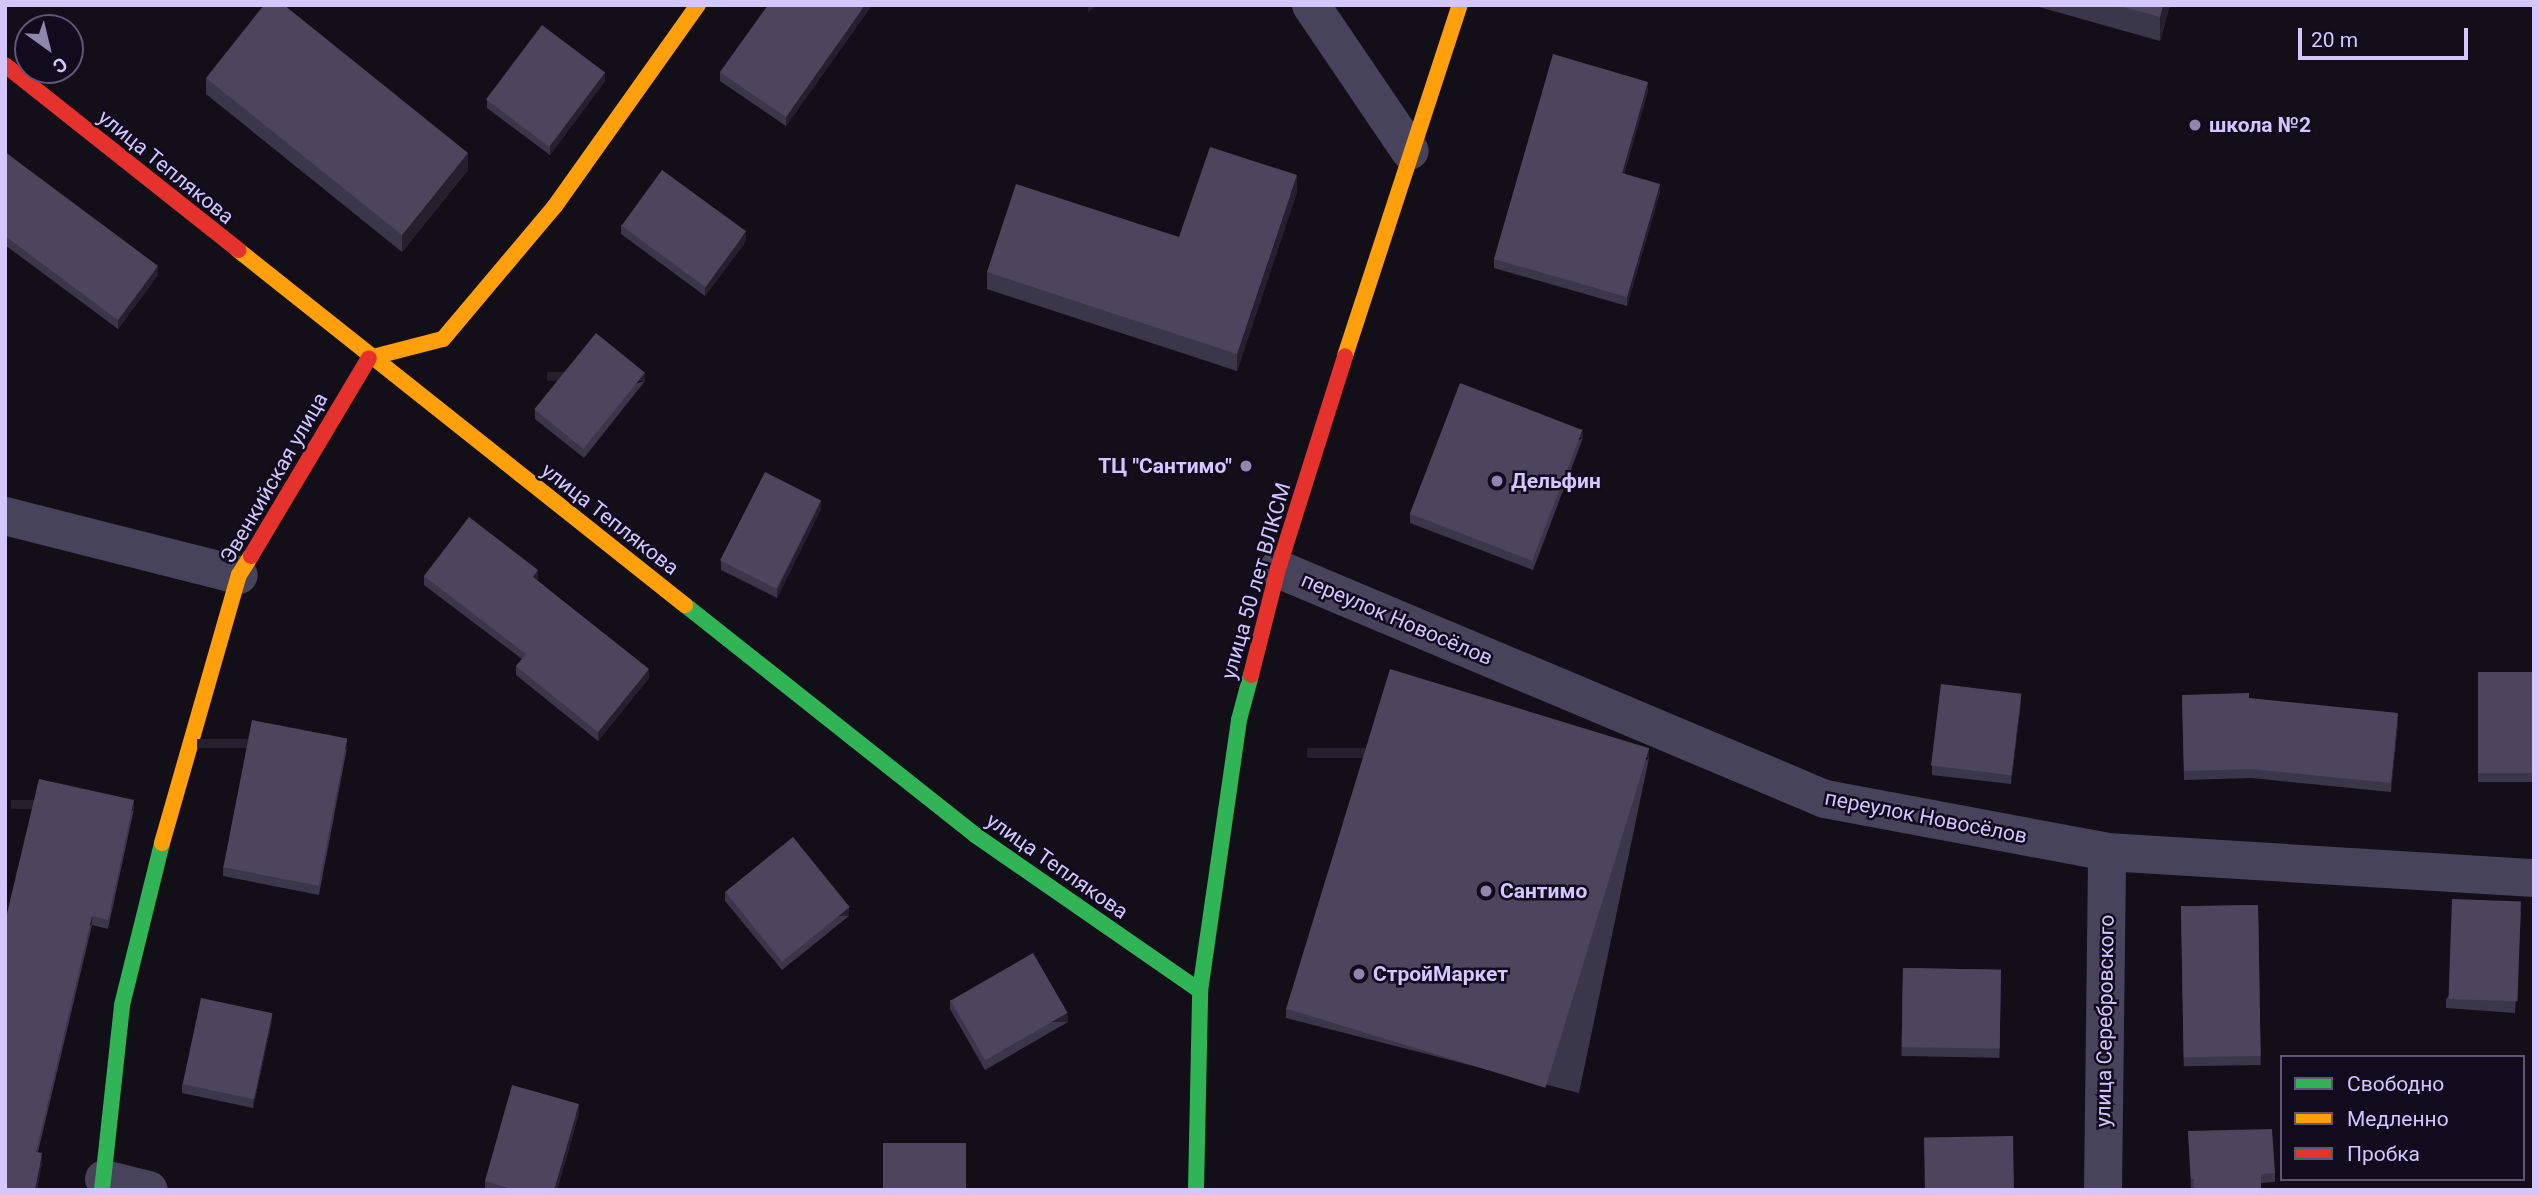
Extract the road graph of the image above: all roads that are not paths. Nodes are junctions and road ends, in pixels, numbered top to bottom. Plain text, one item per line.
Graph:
1 (698, 5) edge
2 (1311, 5) edge
3 (1460, 5) edge
4 (5, 65) edge
5 (1410, 151) junction
6 (370, 356) junction
7 (5, 516) edge
8 (1278, 569) junction
9 (239, 575) junction
10 (2106, 852) junction
11 (2534, 878) edge
12 (1200, 991) junction
13 (103, 1185) edge
14 (149, 1190) edge
15 (1196, 1190) edge
16 (2103, 1190) edge

1 - 6 main road
2 - 5 street
3 - 5 main road, улица 50 лет ВЛКСМ
4 - 6 main road, улица Теплякова
5 - 8 main road, улица 50 лет ВЛКСМ
6 - 9 main road, Эвенкийская улица
6 - 12 main road, улица Теплякова
7 - 9 street
8 - 10 street, переулок Новосёлов
8 - 12 main road, улица 50 лет ВЛКСМ
9 - 13 main road, Эвенкийская улица
10 - 11 street, переулок Новосёлов
10 - 16 street, улица Серебровского
12 - 15 main road, улица 50 лет ВЛКСМ
13 - 14 street

